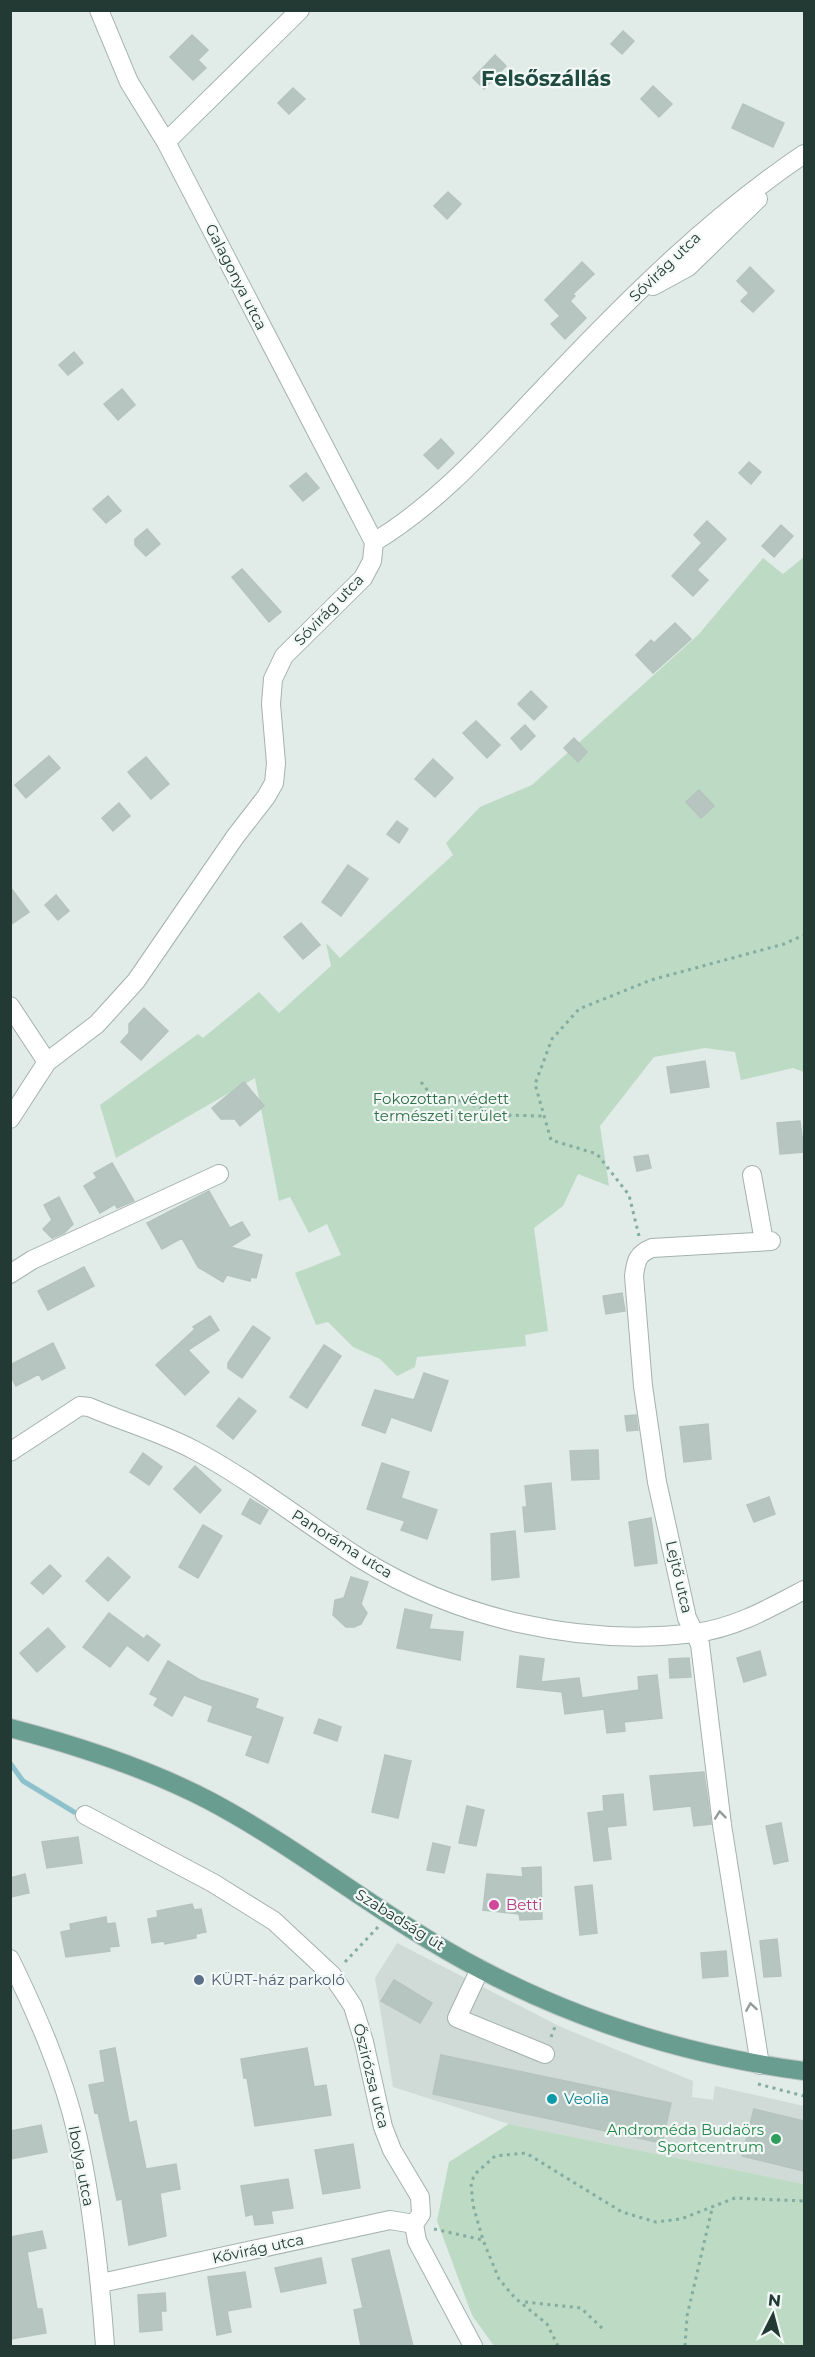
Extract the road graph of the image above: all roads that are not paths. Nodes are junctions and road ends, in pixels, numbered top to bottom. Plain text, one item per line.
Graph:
1 (99, 10) edge
2 (300, 10) edge
3 (166, 142) junction
4 (802, 156) edge
5 (374, 542) junction
6 (10, 1006) edge
7 (47, 1062) junction
8 (10, 1119) edge
9 (219, 1174) dead end
10 (752, 1175) dead end
11 (10, 1274) edge
12 (10, 1452) edge
13 (804, 1590) edge
14 (696, 1633) junction
15 (10, 1728) edge
16 (85, 1815) dead end
17 (10, 1959) edge
18 (480, 1969) junction
19 (544, 2054) road end
20 (760, 2065) junction
21 (804, 2071) edge
22 (414, 2224) junction
23 (101, 2283) junction
24 (105, 2346) edge
25 (473, 2346) edge

1 - 3 street, Galagonya utca
2 - 3 street
3 - 5 street, Galagonya utca
4 - 5 street, Sóvirág utca
5 - 7 street, Sóvirág utca
6 - 7 street
7 - 8 street, Sóvirág utca
9 - 11 street
10 - 14 street, Lejtő utca
12 - 14 street, Panoráma utca
13 - 14 street, Panoráma utca
20 -> 14 street, Lejtő utca
15 - 18 main road, Szabadság út
16 - 22 street, Őszirózsa utca
17 - 23 street, Ibolya utca
18 - 19 street
18 - 20 main road, Szabadság út
20 - 21 main road, Szabadság út
22 - 23 street, Kővirág utca
22 - 25 street, Őszirózsa utca
23 - 24 street, Ibolya utca

